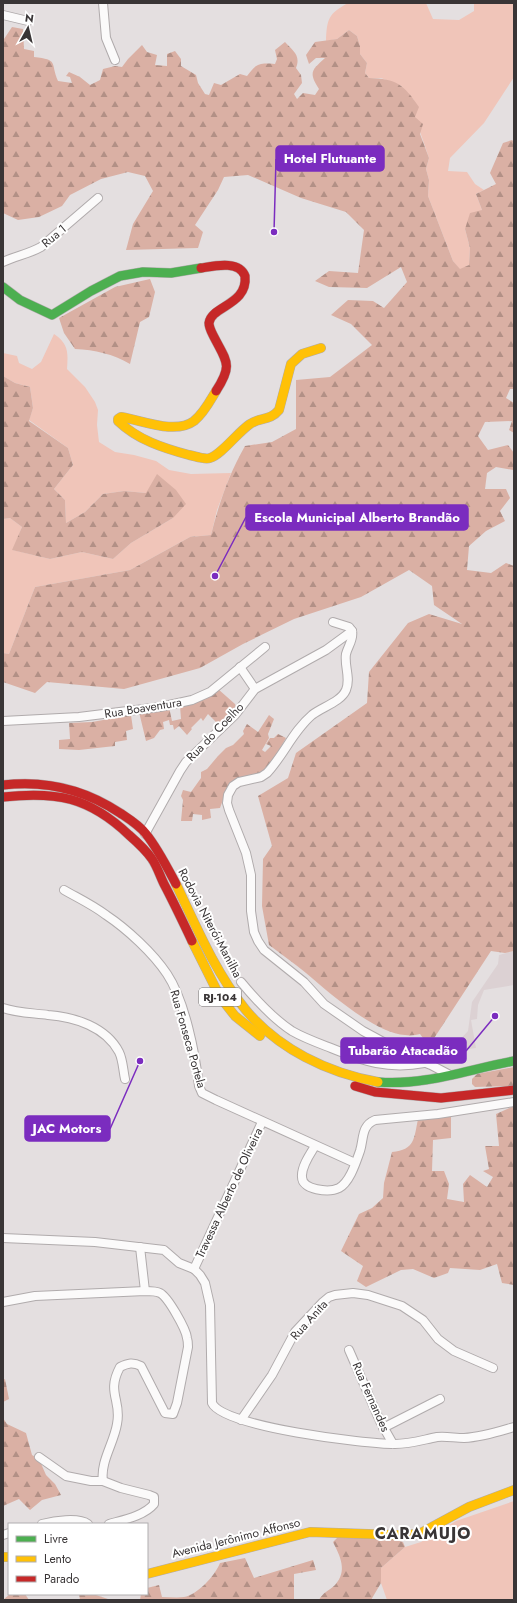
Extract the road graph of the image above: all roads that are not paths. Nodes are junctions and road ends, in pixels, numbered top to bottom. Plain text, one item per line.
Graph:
1 (103, 3) edge
2 (3, 15) edge
3 (28, 21) dead end
4 (115, 60) dead end
5 (98, 198) dead end
6 (3, 262) edge
7 (3, 287) edge
8 (321, 348) dead end
9 (333, 622) dead end
10 (352, 630) junction
11 (265, 647) dead end
12 (240, 667) junction
13 (255, 689) junction
14 (3, 721) edge
15 (3, 785) edge
16 (3, 796) edge
17 (146, 834) junction
18 (64, 890) dead end
19 (241, 982) dead end
20 (3, 1008) edge
21 (514, 1061) edge
22 (424, 1062) junction
23 (472, 1070) junction
24 (450, 1075) junction
25 (125, 1079) dead end
26 (514, 1090) edge
27 (480, 1094) junction
28 (514, 1102) edge
29 (262, 1122) junction
30 (315, 1146) junction
31 (355, 1163) junction
32 (3, 1238) edge
33 (140, 1248) junction
34 (194, 1269) junction
35 (145, 1291) junction
36 (3, 1302) edge
37 (349, 1350) dead end
38 (493, 1368) dead end
39 (440, 1399) dead end
40 (241, 1420) junction
41 (514, 1427) edge
42 (383, 1428) junction
43 (393, 1444) junction
44 (39, 1457) dead end
45 (103, 1481) junction
46 (514, 1490) edge
47 (50, 1523) edge
48 (85, 1523) edge
49 (112, 1523) edge
50 (148, 1574) edge

1 - 4 street
2 - 3 street
5 - 6 street, Rua 1
7 - 8 main road
9 - 10 street
10 - 13 street, Rua do Coelho
10 - 22 street
11 - 12 street, Rua Boaventura
12 - 13 street
12 - 14 street, Rua Boaventura
13 - 17 street, Rua do Coelho
15 - 17 main road, Rodovia Niterói-Manilha / RJ-104
16 - 27 main road, Rodovia Niterói-Manilha / RJ-104
17 - 24 main road, Rodovia Niterói-Manilha / RJ-104
18 - 29 street, Rua Fonseca Portela
19 - 22 street
20 - 25 street
21 - 23 main road, Rodovia Niterói-Manilha / RJ-104
22 - 24 street
23 - 24 main road, Rodovia Niterói-Manilha / RJ-104
23 - 27 main road
26 - 27 main road, Rodovia Niterói-Manilha / RJ-104
28 - 31 street
29 - 30 street, Rua Fonseca Portela
29 - 34 street, Travessa Alberto de Oliveira
30 - 31 street, Rua Fonseca Portela
30 - 31 street
32 - 33 street
33 - 34 street
33 - 35 street
34 - 40 street, Travessa Alberto de Oliveira
35 - 36 street
35 - 45 street
37 - 42 street, Rua Fernandes
38 - 40 street, Rua Anita
39 - 42 street
40 - 43 street
41 - 43 street
42 - 43 street, Rua Fernandes
44 - 45 street
45 - 49 street
46 - 50 main road, Avenida Jerônimo Affonso
47 - 48 street

